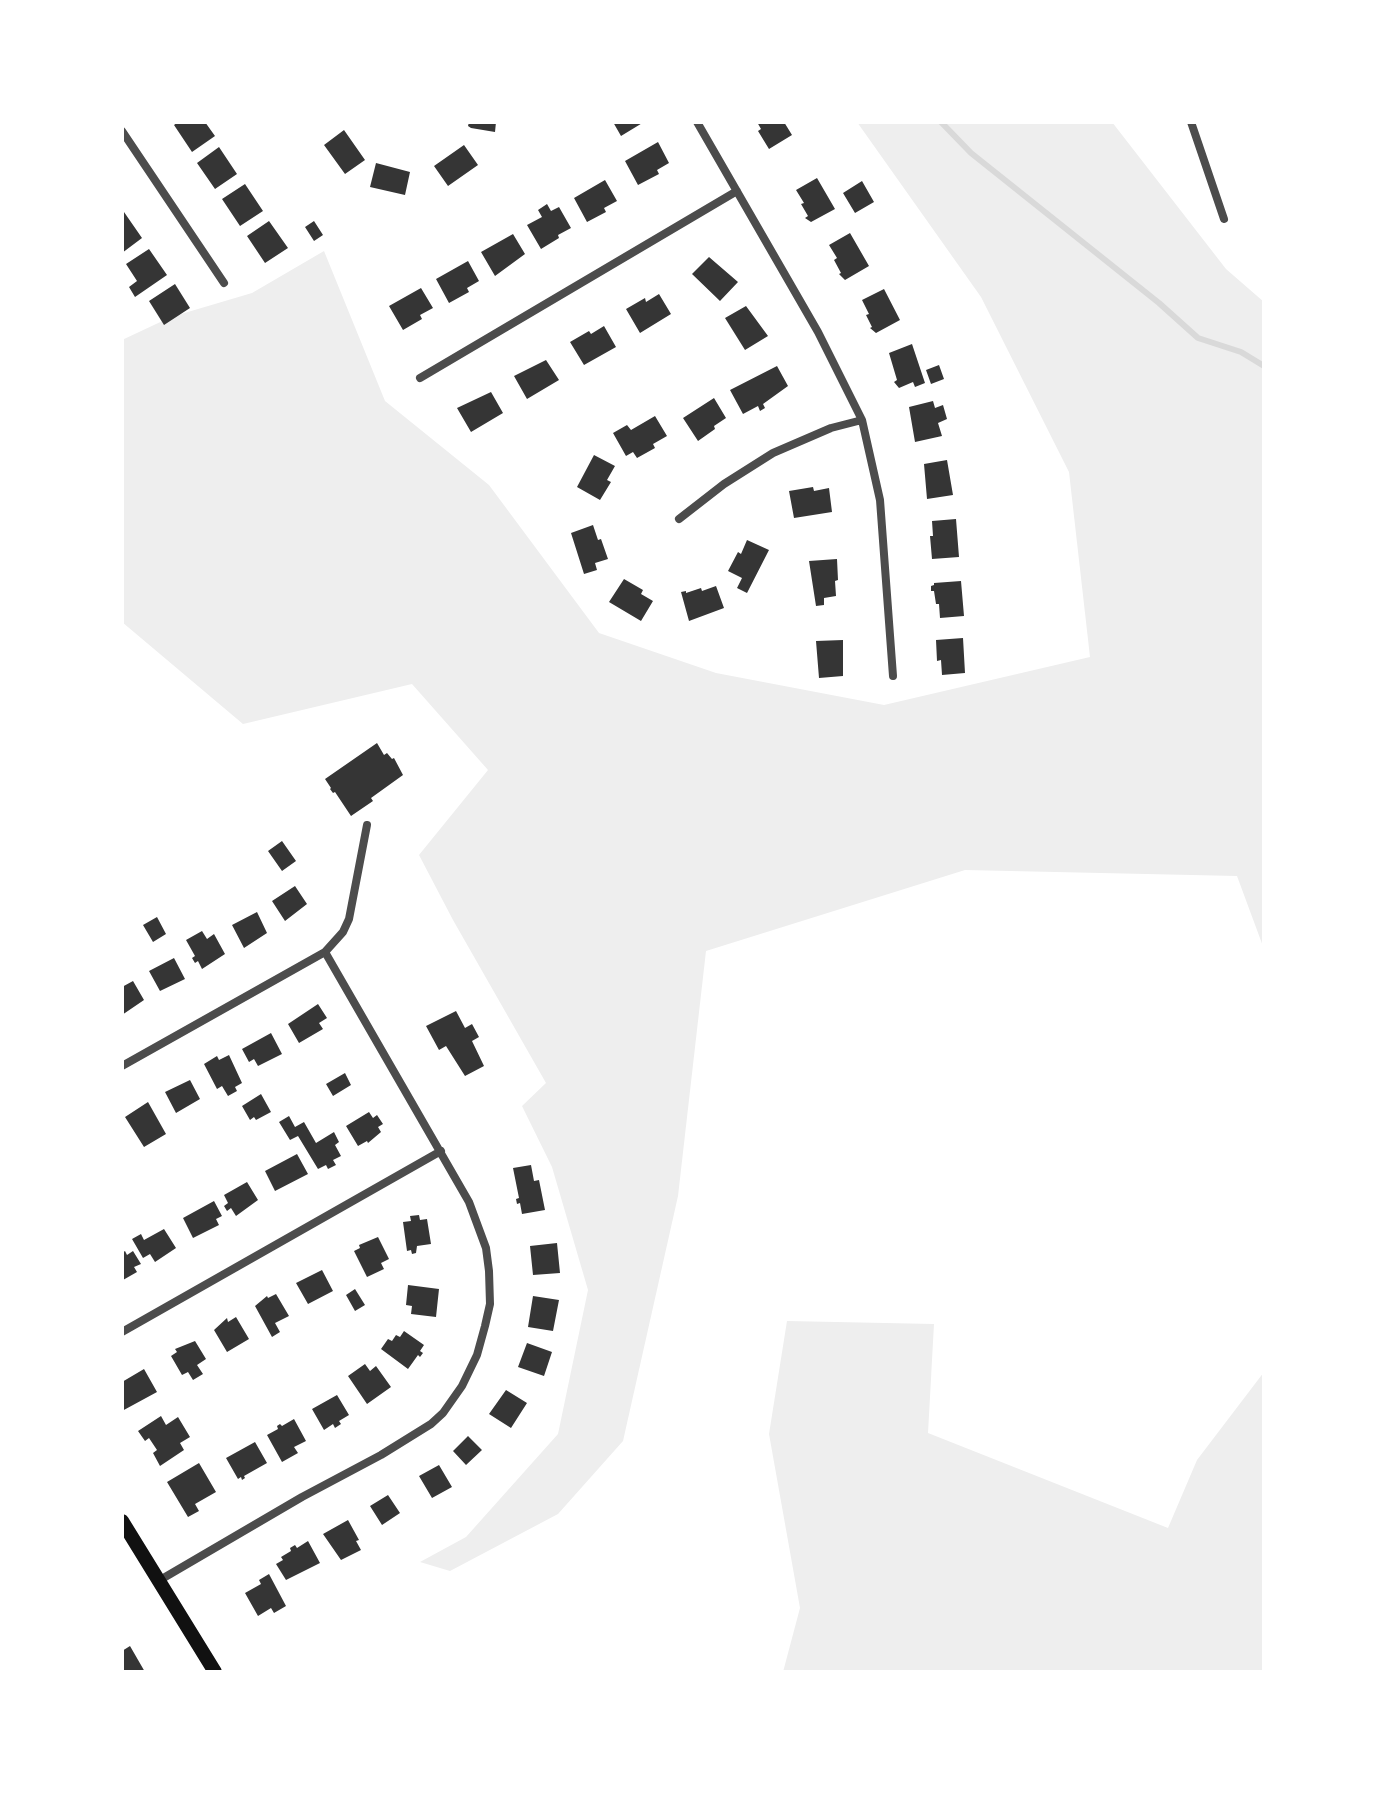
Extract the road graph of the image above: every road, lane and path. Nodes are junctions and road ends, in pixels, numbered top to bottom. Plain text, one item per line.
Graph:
1 (697, 122) edge
2 (1191, 122) edge
3 (122, 131) edge
4 (737, 191) junction
5 (1224, 219) dead end
6 (224, 283) dead end
7 (420, 378) dead end
8 (862, 420) junction
9 (679, 519) dead end
10 (893, 676) dead end
11 (367, 825) dead end
12 (325, 952) junction
13 (122, 1066) edge
14 (441, 1151) junction
15 (122, 1332) edge
16 (122, 1521) edge
17 (160, 1580) junction
18 (215, 1672) edge

1 - 4 street
2 - 5 street
3 - 6 street
4 - 7 street
4 - 8 street
8 - 9 street
8 - 10 street
11 - 12 street
12 - 13 street
12 - 14 street
14 - 15 street
14 - 17 street
16 - 17 main road
17 - 18 main road

